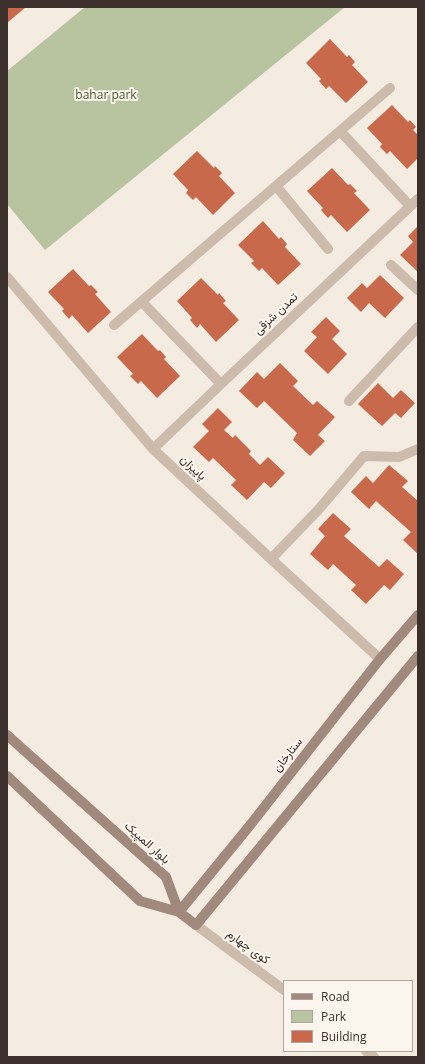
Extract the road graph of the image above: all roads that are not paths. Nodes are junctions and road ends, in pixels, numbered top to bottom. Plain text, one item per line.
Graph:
1 (390, 88) dead end
2 (340, 131) junction
3 (276, 186) junction
4 (418, 199) edge
5 (410, 206) junction
6 (328, 249) dead end
7 (391, 265) dead end
8 (7, 277) edge
9 (418, 290) edge
10 (142, 302) junction
11 (114, 325) dead end
12 (418, 327) edge
13 (220, 384) junction
14 (349, 401) dead end
15 (153, 448) junction
16 (418, 449) edge
17 (271, 559) junction
18 (418, 615) edge
19 (418, 656) edge
20 (380, 659) junction
21 (7, 735) edge
22 (7, 776) edge
23 (179, 912) junction
24 (196, 925) junction
25 (283, 989) edge

1 - 2 street
2 - 3 street
2 - 5 street
3 - 6 street
3 - 10 street
4 - 5 street, تمدن شزقی
5 - 13 street, تمدن شزقی
7 - 9 street
8 - 15 street, پاییزان
10 - 11 street
10 - 13 street
12 - 14 street
13 - 15 street, تمدن شزقی
15 - 17 street, پاییزان
16 - 17 street
17 - 20 street, پاییزان
18 - 20 main road, ستارخان
19 - 24 main road
20 - 23 main road, ستارخان
21 - 23 main road, بلوار المپیک
22 - 23 main road
23 - 24 main road
24 - 25 street, کوی چهارم

